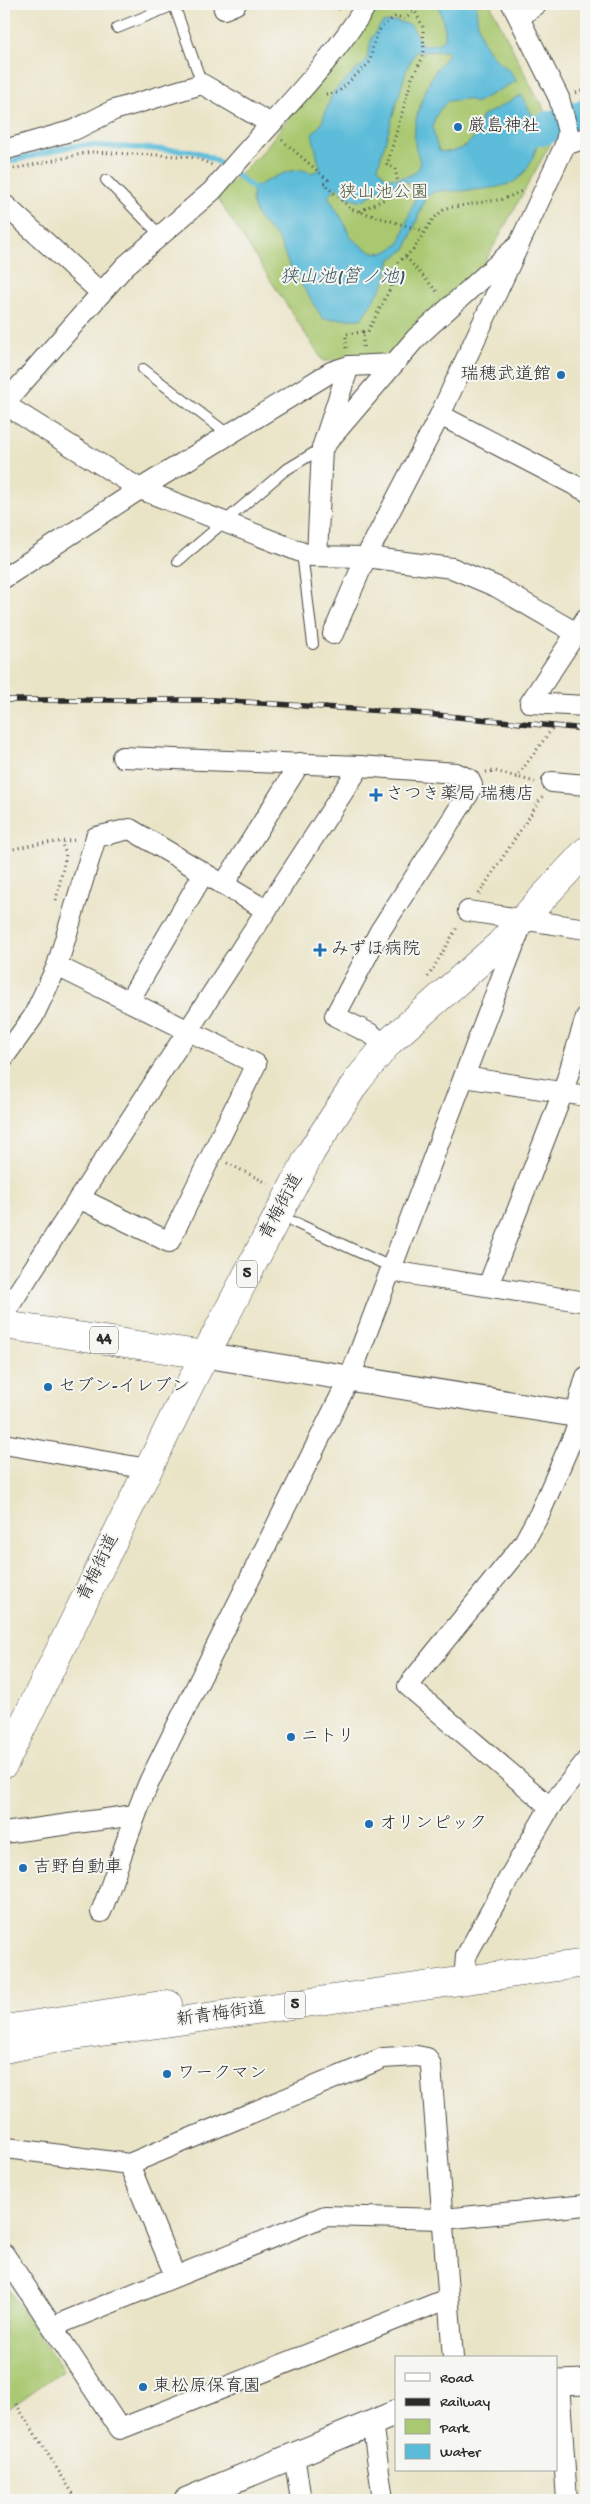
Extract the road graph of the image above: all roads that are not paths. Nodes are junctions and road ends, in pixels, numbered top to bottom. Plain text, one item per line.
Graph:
1 (222, 4) edge
2 (236, 4) edge
3 (367, 4) edge
4 (537, 4) edge
5 (516, 10) edge
6 (117, 28) dead end
7 (202, 84) junction
8 (274, 131) junction
9 (573, 138) edge
10 (4, 150) edge
11 (106, 180) dead end
12 (5, 205) edge
13 (160, 235) junction
14 (522, 241) junction
15 (101, 293) junction
16 (348, 359) junction
17 (394, 364) junction
18 (143, 369) dead end
19 (440, 414) junction
20 (229, 435) junction
21 (322, 448) junction
22 (140, 489) junction
23 (586, 491) edge
24 (225, 521) junction
25 (310, 555) junction
26 (366, 557) junction
27 (178, 561) dead end
28 (4, 578) edge
29 (581, 626) edge
30 (333, 634) dead end
31 (313, 644) dead end
32 (579, 706) edge
33 (122, 757) dead end
34 (300, 763) junction
35 (360, 766) junction
36 (552, 782) road end
37 (586, 785) edge
38 (586, 851) edge
39 (204, 873) junction
40 (224, 884) junction
41 (266, 910) junction
42 (468, 911) road end
43 (523, 920) junction
44 (586, 929) edge
45 (57, 966) junction
46 (129, 1001) junction
47 (586, 1017) edge
48 (188, 1029) junction
49 (386, 1046) junction
50 (4, 1056) edge
51 (464, 1076) junction
52 (563, 1092) junction
53 (586, 1096) edge
54 (79, 1198) junction
55 (294, 1222) dead end
56 (392, 1269) junction
57 (488, 1286) junction
58 (586, 1302) edge
59 (4, 1314) edge
60 (4, 1325) edge
61 (205, 1355) junction
62 (350, 1377) junction
63 (586, 1377) edge
64 (582, 1415) edge
65 (5, 1447) edge
66 (148, 1469) junction
67 (586, 1761) edge
68 (4, 1764) edge
69 (550, 1807) junction
70 (135, 1815) junction
71 (4, 1833) edge
72 (101, 1912) dead end
73 (586, 1946) edge
74 (586, 1963) edge
75 (465, 1971) junction
76 (4, 2029) edge
77 (4, 2049) edge
78 (4, 2151) edge
79 (129, 2164) junction
80 (586, 2205) edge
81 (442, 2219) junction
82 (4, 2254) edge
83 (175, 2276) junction
84 (447, 2298) junction
85 (54, 2326) junction
86 (453, 2356) edge
87 (586, 2382) edge
88 (558, 2383) edge
89 (395, 2414) edge
90 (372, 2422) junction
91 (294, 2455) junction
92 (187, 2500) edge
93 (301, 2500) edge
94 (384, 2500) edge
95 (567, 2500) edge

1 - 2 street
3 - 8 street
4 - 5 street
5 - 9 street
6 - 7 lane
7 - 8 street
7 - 10 street
8 - 13 street
9 - 14 street
11 - 13 lane
12 - 15 street
13 - 15 street
14 - 17 street
14 - 19 street
15 - 22 street
16 - 17 street
16 - 20 street
16 - 21 street
17 - 21 street
18 - 20 lane
19 - 23 street
19 - 26 street
20 - 22 street
21 - 24 lane
21 - 25 street
22 - 24 street
22 - 28 street
24 - 25 street
24 - 27 lane
25 - 26 street
25 - 31 lane
26 - 29 street
26 - 30 street
29 - 32 street
33 - 34 street
34 - 35 street
34 - 40 street
35 - 41 street
35 - 49 street
36 - 37 street
38 - 43 main road, 青梅街道 / 5
39 - 40 street
39 - 45 street
39 - 46 street
40 - 41 street
41 - 48 street
42 - 43 street
43 - 44 street
43 - 49 main road, 青梅街道 / 5
43 - 51 street
45 - 46 street
45 - 50 street
46 - 48 street
47 - 52 street
48 - 54 street
48 - 54 street
49 - 61 main road, 青梅街道 / 5
51 - 52 street
51 - 56 street
52 - 53 street
52 - 57 street
54 - 59 street
55 - 56 lane
56 - 57 street
56 - 62 street
57 - 58 street
60 - 61 main road, 44
61 - 62 street
61 - 66 main road, 青梅街道 / 5
62 - 64 street
62 - 70 street
63 - 64 street
64 - 69 street
65 - 66 street
66 - 68 main road, 青梅街道 / 5
67 - 69 street
69 - 75 street
70 - 71 street
70 - 72 street
73 - 75 main road, 新青梅街道 / 5
74 - 75 main road, 新青梅街道 / 5
75 - 76 main road, 新青梅街道 / 5
75 - 77 main road, 新青梅街道 / 5
78 - 79 street
79 - 81 street
79 - 83 street
80 - 81 street
81 - 83 street
81 - 84 street
82 - 85 street
83 - 85 street
84 - 85 street
84 - 86 street
87 - 88 street
88 - 95 street
89 - 90 street
90 - 91 street
90 - 94 street
91 - 92 street
91 - 93 street

